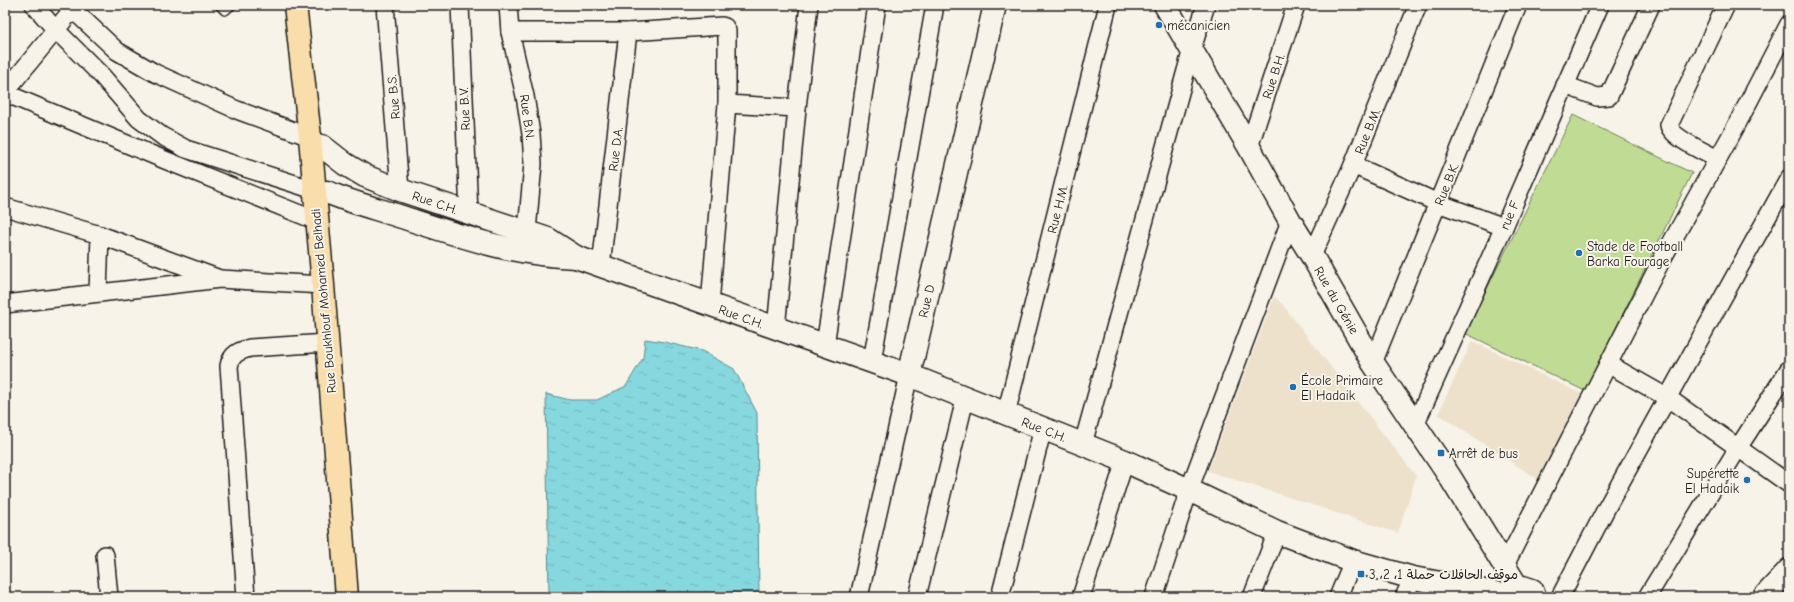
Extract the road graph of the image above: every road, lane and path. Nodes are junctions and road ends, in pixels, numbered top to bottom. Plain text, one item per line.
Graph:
1 (34, 5) edge
2 (220, 5) edge
3 (231, 5) edge
4 (295, 5) edge
5 (309, 5) edge
6 (385, 5) edge
7 (460, 5) edge
8 (508, 5) edge
9 (809, 5) edge
10 (877, 5) edge
11 (935, 5) edge
12 (995, 5) edge
13 (1108, 5) edge
14 (1164, 5) edge
15 (1206, 5) edge
16 (1296, 5) edge
17 (1418, 5) edge
18 (1518, 5) edge
19 (1600, 5) edge
20 (1651, 5) edge
21 (1726, 5) edge
22 (70, 8) edge
23 (1789, 24) edge
24 (55, 29) junction
25 (510, 32) junction
26 (628, 32) junction
27 (1192, 49) junction
28 (1565, 85) junction
29 (5, 93) edge
30 (727, 104) junction
31 (797, 108) junction
32 (316, 141) junction
33 (173, 142) junction
34 (1249, 147) junction
35 (1718, 159) junction
36 (166, 160) junction
37 (1353, 165) junction
38 (1789, 178) edge
39 (400, 190) junction
40 (320, 191) junction
41 (1438, 203) junction
42 (5, 207) edge
43 (469, 214) junction
44 (317, 220) junction
45 (1290, 221) junction
46 (1504, 227) junction
47 (527, 231) junction
48 (100, 235) junction
49 (1312, 256) junction
50 (576, 257) junction
51 (601, 266) junction
52 (220, 279) junction
53 (323, 285) junction
54 (98, 293) junction
55 (5, 304) edge
56 (710, 304) junction
57 (776, 329) junction
58 (327, 343) junction
59 (825, 345) junction
60 (872, 361) junction
61 (1373, 363) junction
62 (1608, 364) junction
63 (1789, 369) edge
64 (909, 375) junction
65 (965, 398) junction
66 (1668, 398) junction
67 (1006, 414) junction
68 (1415, 425) junction
69 (1043, 428) junction
70 (1083, 444) junction
71 (1738, 448) junction
72 (1125, 461) junction
73 (1789, 484) edge
74 (1189, 490) junction
75 (1277, 532) junction
76 (105, 555) dead end
77 (1354, 562) junction
78 (1505, 565) junction
79 (1789, 570) edge
80 (1409, 588) edge
81 (1513, 595) edge
82 (109, 597) edge
83 (246, 597) edge
84 (347, 597) edge
85 (360, 597) edge
86 (858, 597) edge
87 (917, 597) edge
88 (1000, 597) edge
89 (1081, 597) edge
90 (1154, 597) edge
91 (1252, 597) edge
92 (1338, 597) edge
93 (1560, 597) edge
94 (1647, 597) edge
95 (1764, 597) edge

1 - 24 street
2 - 3 lane
4 - 32 main road, Rue Boukhlouf Mohamed Belhadi
5 - 32 main road, Rue Boukhlouf Mohamed Belhadi
6 - 39 street, Rue B.S.
7 - 43 street, Rue B.V.
8 - 25 street, Rue B.N.
9 - 31 street
10 - 59 street
11 - 60 street
12 - 64 street, Rue D
13 - 67 street, Rue H.M.
14 - 27 street, Rue du Génie
15 - 27 street
16 - 34 street, Rue B.H.
17 - 37 street, Rue B.M.
18 - 41 street, Rue B.K.
19 - 28 street, rue F
20 - 28 street
21 - 35 street
22 - 24 street
22 - 32 street
23 - 35 street
24 - 29 street
24 - 33 street
25 - 26 street
25 - 47 street, Rue B.N.
26 - 30 street
26 - 51 street, Rue D.A.
27 - 34 street, Rue du Génie
27 - 70 street
28 - 46 street, rue F
29 - 36 street
30 - 31 street
30 - 56 street
31 - 57 street
32 - 39 street, Rue C.H.
32 - 40 main road, Rue Boukhlouf Mohamed Belhadi
33 - 36 street
33 - 40 street
34 - 45 street, Rue du Génie
35 - 62 street
36 - 44 street
37 - 41 street
37 - 49 street, Rue B.M.
38 - 66 street
39 - 43 street, Rue C.H.
40 - 44 main road, Rue Boukhlouf Mohamed Belhadi
40 - 50 street, Rue C.H.
40 - 85 main road, Rue Boukhlouf Mohamed Belhadi
41 - 46 street
41 - 61 street, Rue B.K.
42 - 48 street
43 - 47 street, Rue C.H.
44 - 53 main road, Rue Boukhlouf Mohamed Belhadi
45 - 49 street, Rue du Génie
45 - 74 street
46 - 68 street, rue F
47 - 50 street, Rue C.H.
48 - 52 street
48 - 54 street
49 - 61 street, Rue du Génie
50 - 51 street, Rue C.H.
51 - 56 street, Rue C.H.
52 - 53 street
52 - 54 street
53 - 58 main road, Rue Boukhlouf Mohamed Belhadi
54 - 55 street
56 - 57 street, Rue C.H.
57 - 59 street, Rue C.H.
58 - 83 street
58 - 84 main road, Rue Boukhlouf Mohamed Belhadi
59 - 60 street, Rue C.H.
60 - 64 street, Rue C.H.
61 - 68 street, Rue du Génie
62 - 66 street
62 - 78 street
63 - 71 street
64 - 65 street, Rue C.H.
64 - 86 street, Rue D
65 - 67 street, Rue C.H.
65 - 87 street
66 - 71 street
66 - 93 street
67 - 69 street, Rue C.H.
68 - 78 street, Rue du Génie
69 - 70 street, Rue C.H.
69 - 88 street
70 - 72 street, Rue C.H.
71 - 73 street
71 - 94 street
72 - 74 street, Rue C.H.
72 - 89 street
74 - 75 street, Rue C.H.
74 - 90 street
75 - 77 street, Rue C.H.
75 - 91 street
76 - 82 street
77 - 80 street, Rue C.H.
77 - 92 street
78 - 81 street, Rue du Génie
79 - 95 street
80 - 81 street, Rue C.H.

